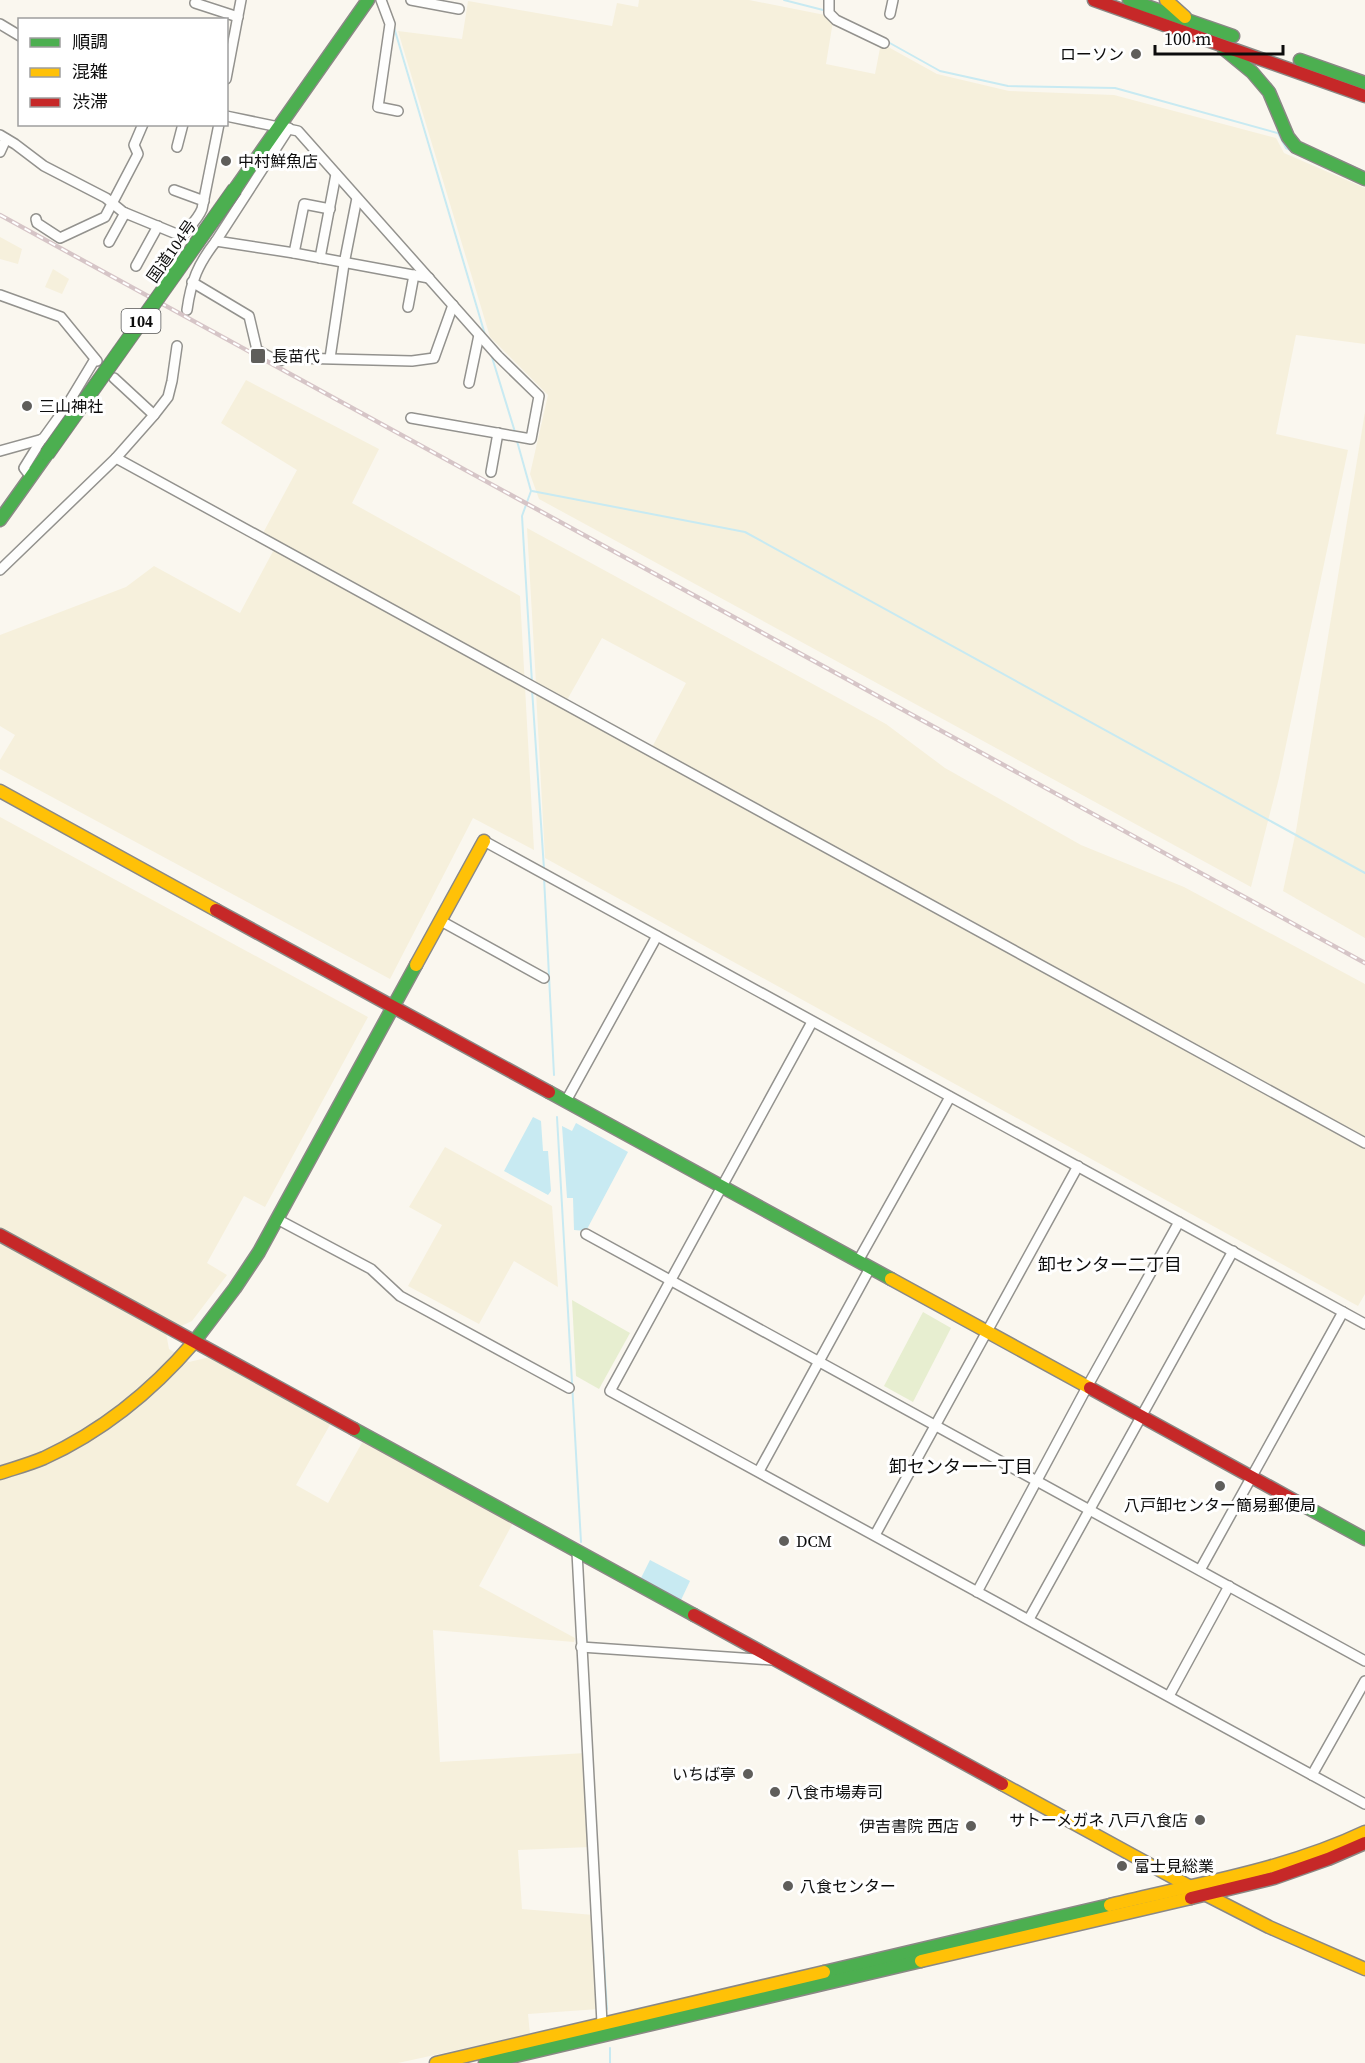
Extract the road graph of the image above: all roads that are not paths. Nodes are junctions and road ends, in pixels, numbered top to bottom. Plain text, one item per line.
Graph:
1 (241, 0) edge
2 (368, 0) edge
3 (381, 0) edge
4 (411, 0) edge
5 (829, 0) edge
6 (893, 0) edge
7 (1094, 0) edge
8 (1129, 0) edge
9 (1166, 0) edge
10 (195, 3) dead end
11 (459, 9) dead end
12 (890, 14) dead end
13 (238, 17) junction
14 (1189, 20) junction
15 (0, 24) edge
16 (18, 35) edge
17 (1217, 42) junction
18 (884, 43) dead end
19 (228, 69) edge
20 (1365, 83) edge
21 (1365, 96) edge
22 (398, 111) dead end
23 (228, 116) edge
24 (142, 126) edge
25 (182, 126) edge
26 (219, 126) edge
27 (284, 128) junction
28 (3, 137) edge
29 (177, 147) dead end
30 (0, 152) edge
31 (336, 174) junction
32 (1365, 179) edge
33 (174, 190) dead end
34 (357, 198) junction
35 (204, 201) junction
36 (113, 204) junction
37 (330, 209) junction
38 (125, 213) junction
39 (36, 219) dead end
40 (158, 226) junction
41 (216, 241) junction
42 (109, 242) dead end
43 (294, 253) junction
44 (320, 258) junction
45 (344, 264) junction
46 (136, 267) dead end
47 (414, 275) junction
48 (429, 278) junction
49 (192, 282) junction
50 (0, 295) edge
51 (453, 305) junction
52 (408, 307) dead end
53 (187, 310) dead end
54 (479, 334) junction
55 (177, 346) dead end
56 (330, 358) junction
57 (114, 378) dead end
58 (469, 383) dead end
59 (154, 415) junction
60 (411, 418) dead end
61 (498, 434) junction
62 (43, 439) junction
63 (0, 451) edge
64 (116, 458) junction
65 (491, 472) dead end
66 (31, 477) junction
67 (0, 520) edge
68 (0, 570) edge
69 (0, 791) edge
70 (484, 841) joint
71 (441, 921) junction
72 (657, 936) junction
73 (544, 978) dead end
74 (393, 1007) junction
75 (813, 1022) junction
76 (950, 1096) junction
77 (566, 1101) junction
78 (1365, 1143) edge
79 (1078, 1166) junction
80 (721, 1187) junction
81 (277, 1219) junction
82 (1179, 1222) junction
83 (586, 1234) dead end
84 (0, 1235) edge
85 (1233, 1251) junction
86 (864, 1264) junction
87 (670, 1281) junction
88 (1343, 1311) junction
89 (1365, 1324) edge
90 (986, 1332) junction
91 (194, 1342) junction
92 (818, 1361) junction
93 (1087, 1387) junction
94 (569, 1388) dead end
95 (1141, 1415) junction
96 (934, 1425) junction
97 (759, 1471) junction
98 (0, 1473) edge
99 (1251, 1476) junction
100 (1036, 1481) junction
101 (1090, 1510) junction
102 (875, 1535) junction
103 (1364, 1537) edge
104 (577, 1551) junction
105 (1200, 1570) junction
106 (1229, 1586) junction
107 (977, 1592) junction
108 (1029, 1619) junction
109 (581, 1647) junction
110 (774, 1660) junction
111 (1365, 1661) edge
112 (1365, 1681) edge
113 (1169, 1696) junction
114 (1312, 1775) junction
115 (1365, 1804) edge
116 (1365, 1832) edge
117 (1365, 1843) edge
118 (1187, 1885) junction
119 (1206, 1895) junction
120 (1365, 1969) edge
121 (602, 2023) junction
122 (436, 2063) edge
123 (484, 2063) edge

1 - 13 street
2 - 27 main road, 国道104号 / 104
3 - 22 street
4 - 11 street
5 - 18 street
6 - 12 street
7 - 17 main road
8 - 14 main road
9 - 14 main road
10 - 13 street
13 - 19 street
14 - 17 main road
14 - 20 main road
15 - 16 street
17 - 21 main road
17 - 32 main road
23 - 27 street
24 - 36 street
25 - 29 street
26 - 35 street
27 - 31 street
27 - 41 street
27 - 66 main road, 国道104号 / 104, bridge
28 - 30 street
28 - 36 street
31 - 34 street
31 - 37 street
33 - 35 street
34 - 45 street
34 - 48 street
35 - 40 street
36 - 38 street
36 - 39 street
37 - 43 street
37 - 44 street
38 - 40 street
38 - 42 street
40 - 46 street
41 - 43 street
41 - 49 street
43 - 44 street
44 - 45 street
45 - 47 street
45 - 56 street
47 - 48 street
47 - 52 street
48 - 51 street
49 - 53 street
49 - 56 street
50 - 62 street
51 - 54 street
51 - 56 street
54 - 58 street
54 - 61 street
55 - 59 street
57 - 59 street
59 - 64 street
60 - 61 street
61 - 65 street
62 - 63 street
62 - 66 street
64 - 68 street
64 - 78 street
66 - 67 main road, 国道104号 / 104
69 - 74 main road
70 - 71 main road
70 - 72 street
71 - 73 street
71 - 74 main road
72 - 75 street
72 - 77 street
74 - 77 main road
74 - 81 main road
75 - 76 street
75 - 80 street
76 - 79 street
76 - 86 street
77 - 80 main road
79 - 82 street
79 - 90 street
80 - 86 main road
80 - 87 street
81 - 91 main road
81 - 94 street
82 - 85 street
82 - 93 street
83 - 87 street
84 - 91 main road
85 - 88 street
85 - 95 street
86 - 90 main road
86 - 92 street
87 - 92 street
87 - 97 street
88 - 89 street
88 - 99 street
90 - 93 main road
90 - 96 street
91 - 98 main road
91 - 104 main road
92 - 96 street
92 - 97 street
93 - 95 main road
93 - 100 street
95 - 99 main road
95 - 101 street
96 - 100 street
96 - 102 street
97 - 102 street
99 - 103 main road
99 - 105 street
100 - 101 street
100 - 107 street
101 - 105 street
101 - 108 street
102 - 107 street
104 - 109 street
104 - 110 main road
105 - 106 street
106 - 111 street
106 - 113 street
107 - 108 street
108 - 113 street
109 - 110 street
109 - 121 street
110 - 118 main road
112 - 114 street
113 - 114 street
114 - 115 street
116 - 118 main road
117 - 119 main road
118 - 119 main road
118 - 121 main road
119 - 120 main road
119 - 123 main road
121 - 122 main road

